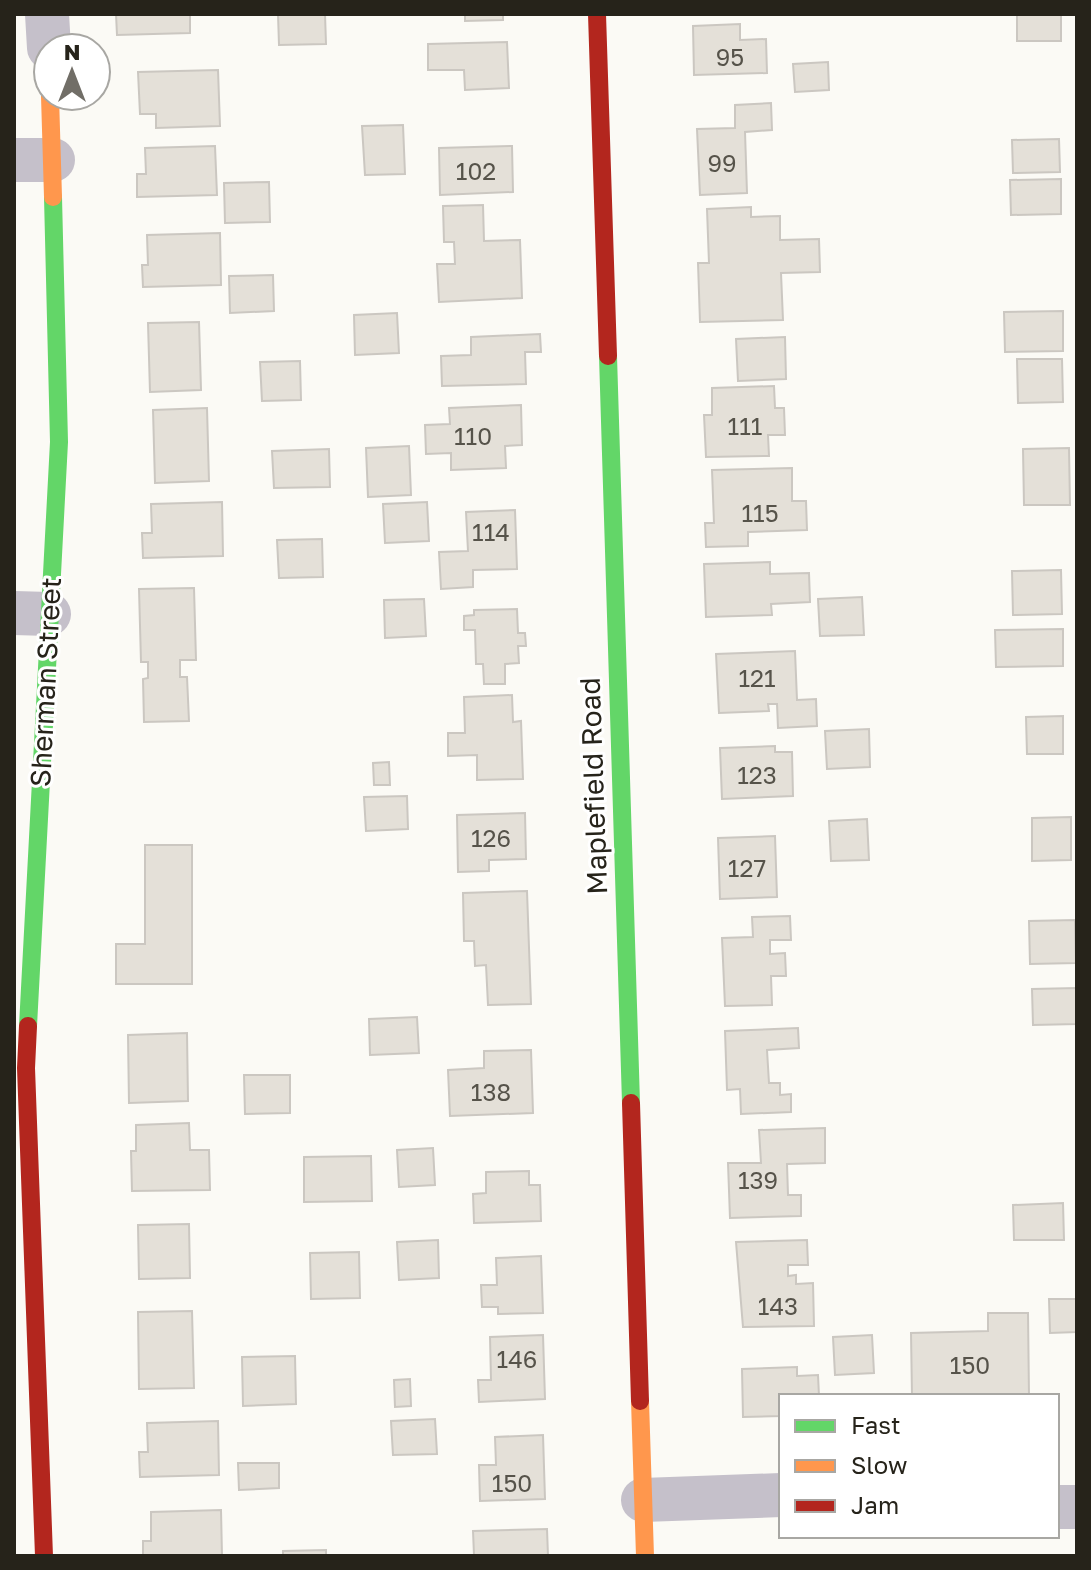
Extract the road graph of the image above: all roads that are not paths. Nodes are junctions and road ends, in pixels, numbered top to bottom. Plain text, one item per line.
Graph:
1 (597, 14) edge
2 (46, 112) edge
3 (33, 160) edge
4 (31, 613) edge
5 (21, 1014) edge
6 (779, 1495) edge
7 (643, 1500) junction
8 (44, 1556) edge
9 (645, 1556) edge

1 - 7 street, Maplefield Road
2 - 3 street, Sherman Street
3 - 4 street, Sherman Street
4 - 5 street, Sherman Street
5 - 8 street, Sherman Street
6 - 7 street
7 - 9 street, Maplefield Road

